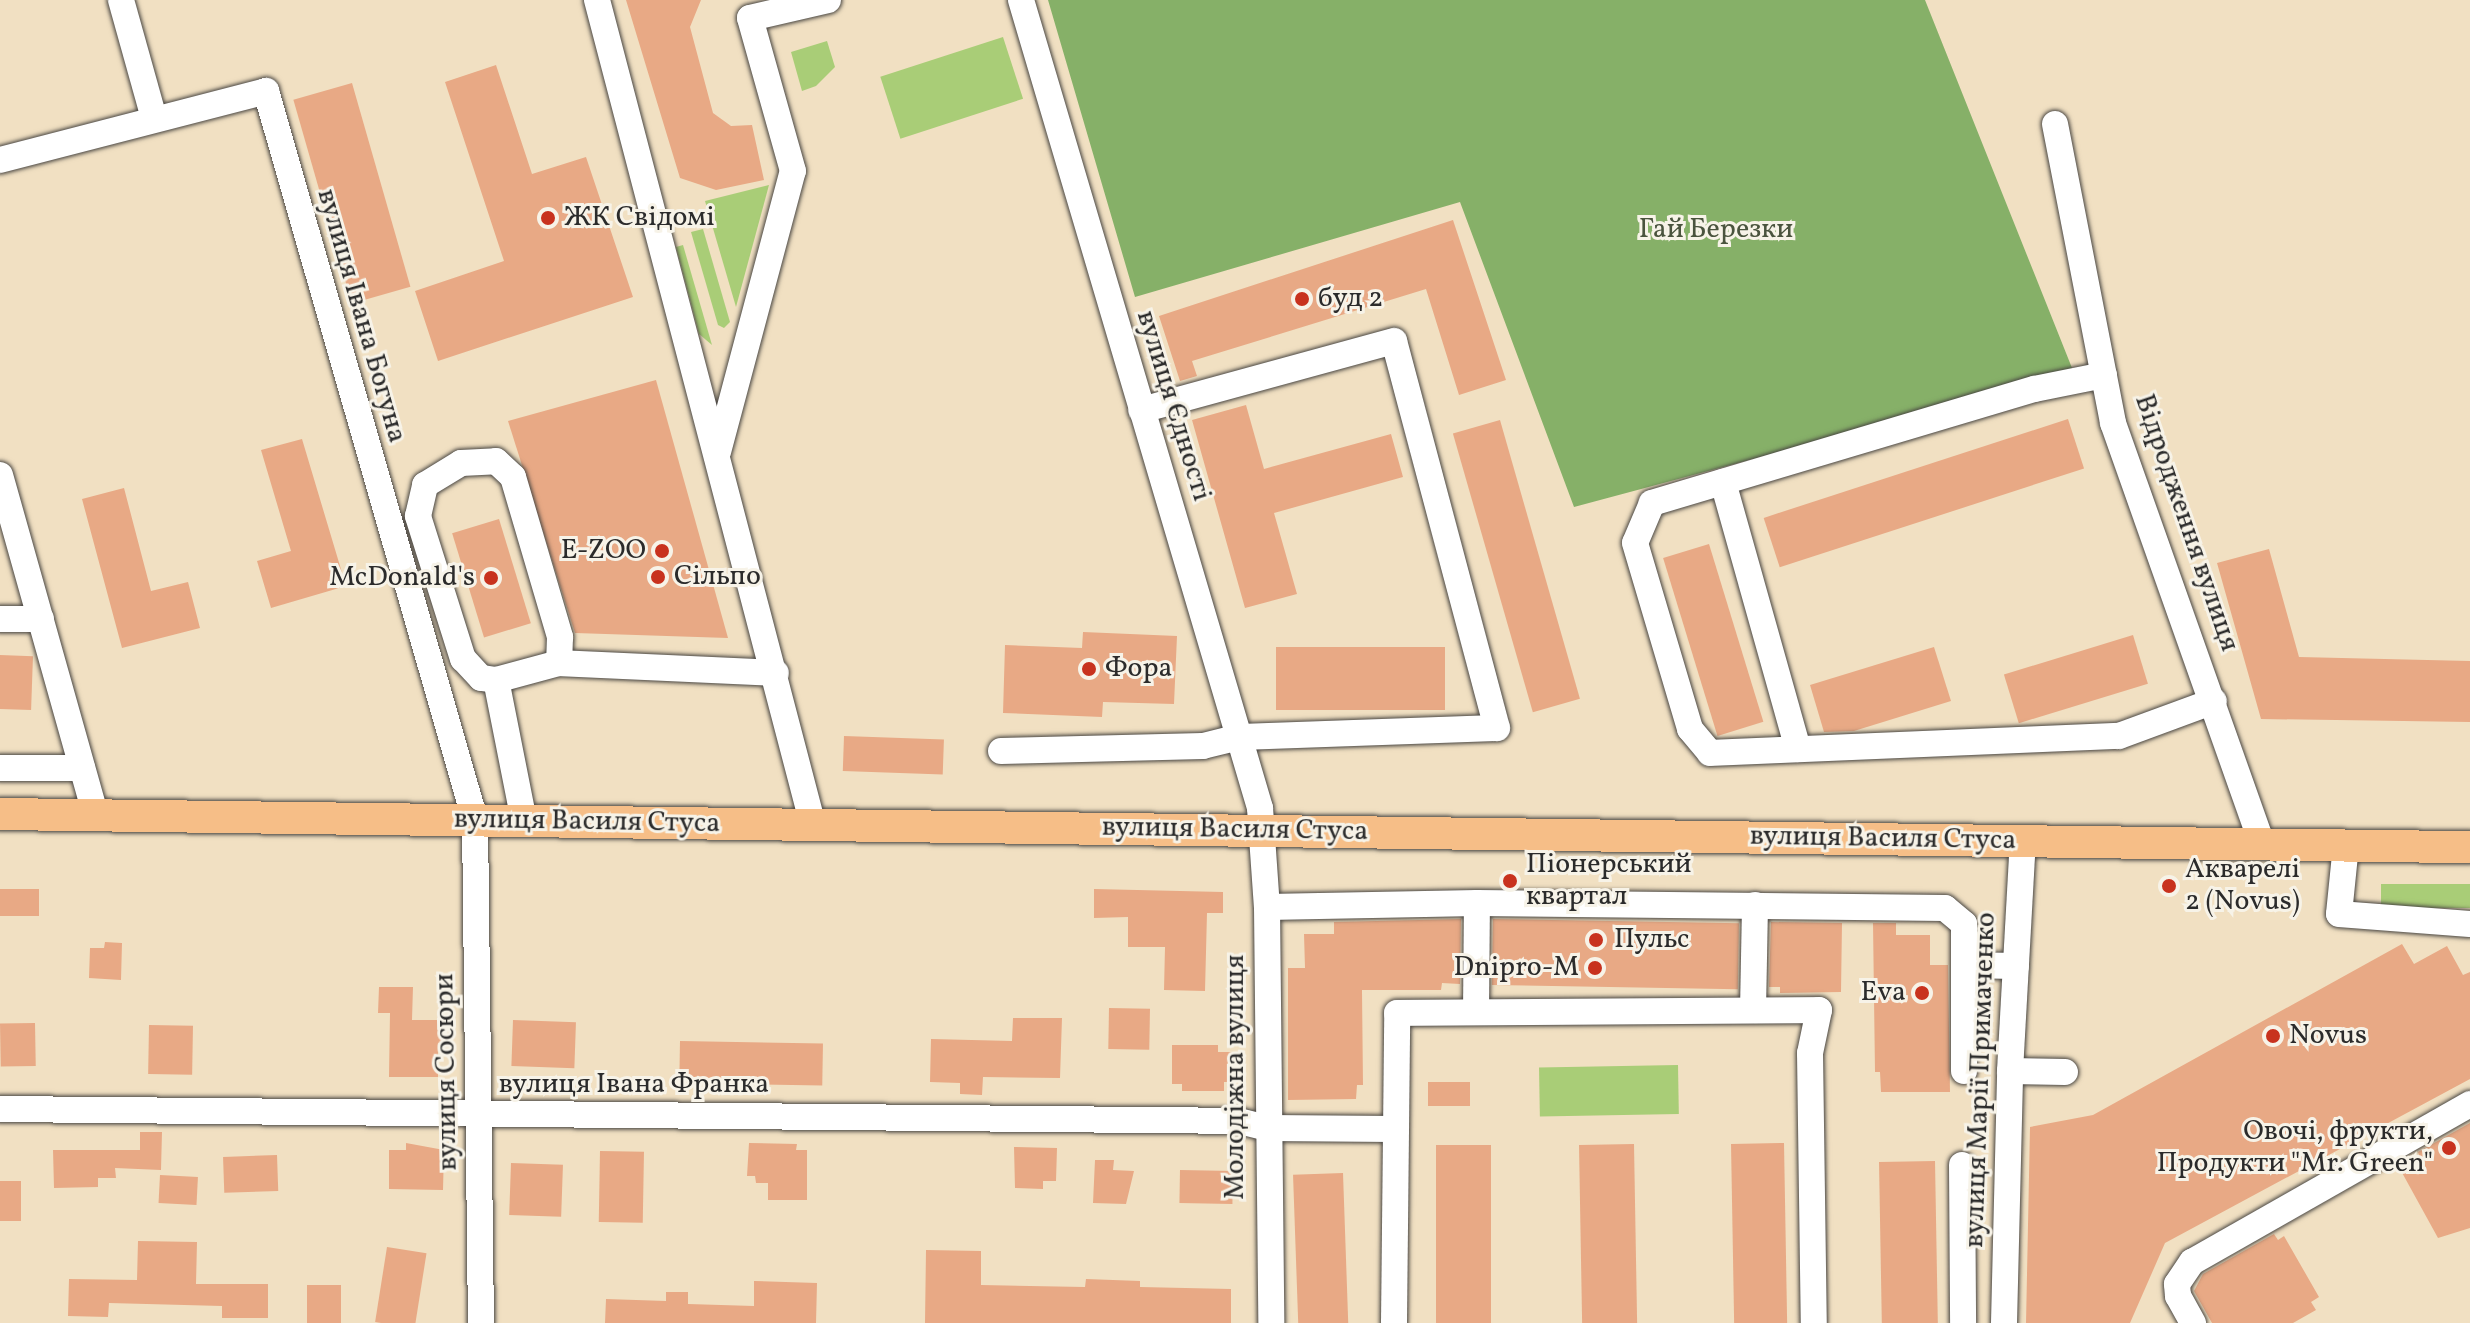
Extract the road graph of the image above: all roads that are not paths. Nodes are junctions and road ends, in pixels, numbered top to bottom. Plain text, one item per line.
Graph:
1 (121, 0) edge
2 (597, 0) edge
3 (828, 0) edge
4 (1021, 0) edge
5 (154, 118) junction
6 (2055, 124) dead end
7 (0, 160) edge
8 (2104, 375) junction
9 (1141, 410) junction
10 (717, 455) junction
11 (0, 475) edge
12 (1723, 482) junction
13 (0, 619) edge
14 (41, 619) junction
15 (559, 663) junction
16 (776, 673) junction
17 (496, 680) junction
18 (2214, 701) junction
19 (1239, 737) junction
20 (1798, 749) junction
21 (1001, 751) dead end
22 (0, 768) edge
23 (82, 768) junction
24 (0, 814) edge
25 (96, 816) junction
26 (475, 820) junction
27 (524, 821) junction
28 (813, 825) junction
29 (1264, 830) junction
30 (2023, 841) junction
31 (2262, 844) junction
32 (2346, 845) junction
33 (2470, 847) edge
34 (1477, 903) junction
35 (1755, 905) junction
36 (1267, 907) junction
37 (2470, 924) edge
38 (1964, 965) junction
39 (2016, 966) junction
40 (1753, 1010) junction
41 (1476, 1012) junction
42 (1964, 1071) dead end
43 (2010, 1071) junction
44 (2065, 1072) dead end
45 (2470, 1104) edge
46 (0, 1109) edge
47 (480, 1117) junction
48 (1268, 1128) junction
49 (1394, 1129) junction
50 (1962, 1165) dead end
51 (481, 1323) edge
52 (1271, 1323) edge
53 (1394, 1323) edge
54 (1814, 1323) edge
55 (1963, 1323) edge
56 (2004, 1323) edge
57 (2193, 1323) edge

1 - 5 street
2 - 10 street
3 - 10 street
4 - 9 street, вулиця Єдності
5 - 7 street, вулиця Івана Богуна
5 - 26 street, вулиця Івана Богуна
6 - 8 street, Відродження вулиця
8 - 12 street
8 - 18 street, Відродження вулиця
9 - 19 street, вулиця Єдності
9 - 19 street
10 - 16 street
11 - 14 street
12 - 20 street
12 - 20 street
13 - 14 street
14 - 23 street
15 - 16 street
15 - 17 street
15 - 17 street
16 - 28 street
17 - 27 street
18 - 20 street
18 - 31 street, Відродження вулиця
19 - 21 street
19 - 29 street, вулиця Єдності
22 - 23 street
23 - 25 street
24 - 25 main road, вулиця Василя Стуса
25 - 26 main road, вулиця Василя Стуса
26 - 27 main road, вулиця Василя Стуса
26 - 47 street, вулиця Сосюри
27 - 28 main road, вулиця Василя Стуса
28 - 29 main road, вулиця Василя Стуса
29 - 30 main road, вулиця Василя Стуса
29 - 36 street, Молодіжна вулиця
30 - 31 main road, вулиця Василя Стуса
30 - 39 street, вулиця Марії Примаченко
31 - 32 main road, вулиця Василя Стуса
32 - 33 main road, вулиця Василя Стуса
32 - 37 street
34 - 35 street
34 - 36 street
34 - 41 street
35 - 38 street
35 - 40 street
36 - 48 street, Молодіжна вулиця
38 - 39 street
38 - 42 street
39 - 43 street, вулиця Марії Примаченко
40 - 41 street
40 - 54 street
41 - 49 street
43 - 44 street
43 - 56 street, вулиця Марії Примаченко
45 - 57 street
46 - 47 street, вулиця Івана Франка
47 - 48 street, вулиця Івана Франка
47 - 51 street, вулиця Сосюри
48 - 49 street, вулиця Івана Франка
48 - 52 street, Молодіжна вулиця
49 - 53 street
50 - 55 street

